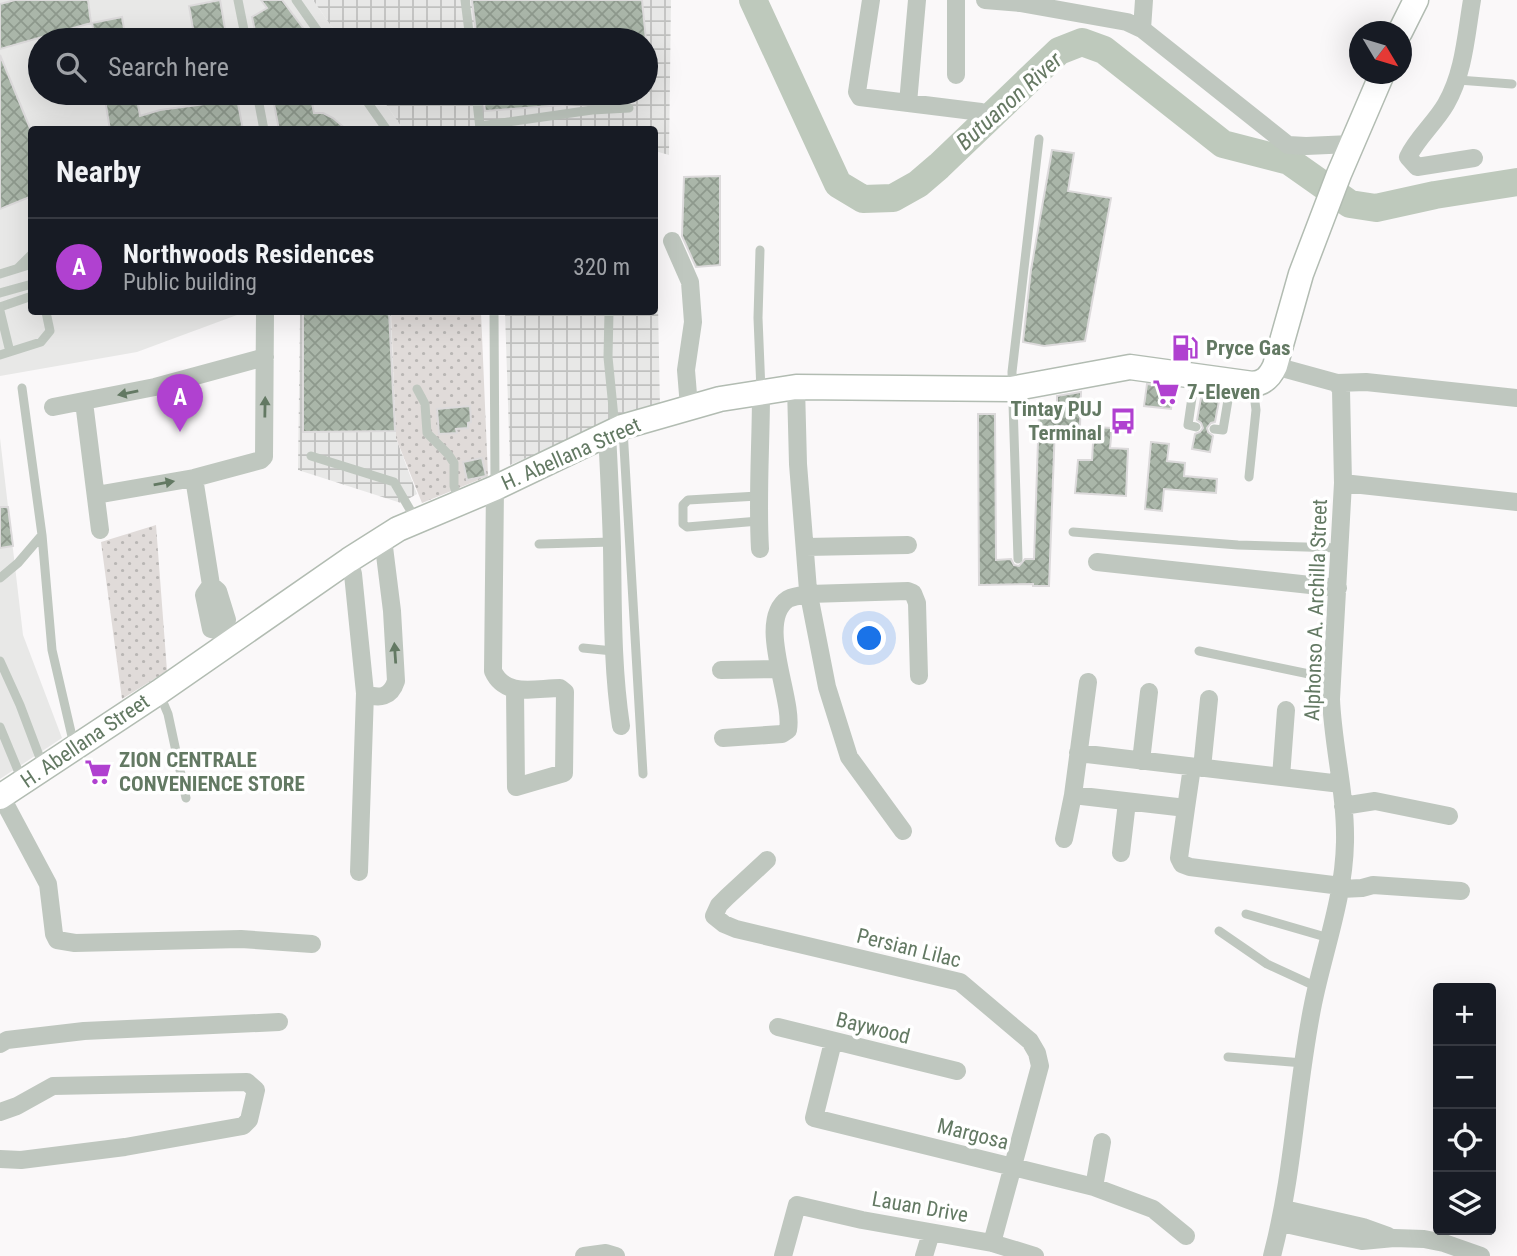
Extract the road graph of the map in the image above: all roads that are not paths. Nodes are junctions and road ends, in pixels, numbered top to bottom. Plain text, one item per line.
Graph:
1 (238, 0) edge
2 (296, 0) edge
3 (465, 0) edge
4 (871, 0) edge
5 (917, 0) edge
6 (956, 0) edge
7 (985, 0) edge
8 (1143, 0) edge
9 (1416, 0) edge
10 (1472, 0) edge
11 (1020, 1) edge
12 (1406, 21) edge
13 (244, 28) edge
14 (316, 28) edge
15 (468, 28) edge
16 (1142, 29) junction
17 (956, 75) dead end
18 (1458, 80) junction
19 (1378, 84) edge
20 (1512, 84) dead end
21 (908, 103) junction
22 (259, 105) edge
23 (369, 105) edge
24 (477, 105) edge
25 (629, 108) dead end
26 (981, 112) dead end
27 (263, 126) edge
28 (384, 126) edge
29 (480, 126) edge
30 (492, 126) edge
31 (1039, 139) dead end
32 (1351, 144) junction
33 (1474, 158) dead end
34 (672, 242) dead end
35 (760, 250) dead end
36 (28, 258) edge
37 (28, 265) edge
38 (18, 268) junction
39 (0, 274) edge
40 (28, 285) edge
41 (0, 293) edge
42 (28, 298) edge
43 (0, 309) edge
44 (47, 315) edge
45 (265, 315) edge
46 (494, 315) edge
47 (609, 315) edge
48 (10, 352) junction
49 (0, 355) edge
50 (265, 357) junction
51 (1195, 375) junction
52 (1256, 378) junction
53 (1337, 383) junction
54 (796, 387) junction
55 (22, 388) dead end
56 (417, 389) dead end
57 (1011, 389) junction
58 (761, 393) junction
59 (1517, 398) edge
60 (84, 402) junction
61 (52, 407) dead end
62 (689, 407) junction
63 (1196, 427) dead end
64 (1214, 429) dead end
65 (615, 430) junction
66 (311, 456) dead end
67 (1249, 477) dead end
68 (194, 478) junction
69 (1343, 483) junction
70 (495, 488) junction
71 (96, 495) junction
72 (758, 496) junction
73 (1517, 502) edge
74 (459, 503) junction
75 (416, 520) junction
76 (759, 521) junction
77 (100, 530) dead end
78 (1073, 531) dead end
79 (42, 535) junction
80 (383, 539) junction
81 (612, 542) junction
82 (539, 544) dead end
83 (908, 545) dead end
84 (806, 547) junction
85 (1340, 548) junction
86 (760, 549) dead end
87 (1018, 559) dead end
88 (349, 560) junction
89 (1097, 562) dead end
90 (0, 578) edge
91 (1338, 588) junction
92 (809, 594) junction
93 (222, 639) junction
94 (583, 648) dead end
95 (613, 651) junction
96 (1199, 651) dead end
97 (0, 661) edge
98 (779, 669) junction
99 (721, 670) dead end
100 (919, 676) dead end
101 (1332, 679) junction
102 (1088, 682) dead end
103 (515, 690) junction
104 (159, 691) junction
105 (1149, 692) dead end
106 (365, 693) junction
107 (1209, 699) dead end
108 (1286, 710) dead end
109 (621, 726) dead end
110 (0, 727) edge
111 (723, 738) dead end
112 (75, 747) junction
113 (1078, 753) junction
114 (1141, 761) junction
115 (44, 768) junction
116 (1197, 768) junction
117 (643, 774) dead end
118 (1281, 777) junction
119 (22, 782) junction
120 (1341, 784) junction
121 (0, 795) edge
122 (1073, 795) junction
123 (186, 798) dead end
124 (1127, 802) junction
125 (1343, 806) junction
126 (1186, 808) junction
127 (1449, 816) dead end
128 (903, 831) dead end
129 (1064, 839) dead end
130 (1121, 853) dead end
131 (767, 860) dead end
132 (359, 872) dead end
133 (1341, 888) junction
134 (1461, 891) dead end
135 (1246, 914) dead end
136 (1219, 931) dead end
137 (1329, 938) junction
138 (312, 944) dead end
139 (1315, 995) junction
140 (279, 1022) dead end
141 (778, 1027) dead end
142 (833, 1042) junction
143 (0, 1044) edge
144 (1304, 1055) junction
145 (1228, 1057) dead end
146 (957, 1071) dead end
147 (0, 1112) edge
148 (1102, 1142) dead end
149 (0, 1159) edge
150 (1012, 1166) junction
151 (1094, 1187) junction
152 (1282, 1216) junction
153 (931, 1233) junction
154 (1186, 1236) dead end
155 (992, 1243) junction
156 (584, 1256) edge
157 (615, 1256) edge
158 (783, 1256) edge
159 (924, 1256) edge
160 (1035, 1256) edge
161 (1272, 1256) edge
162 (1481, 1256) edge

1 - 13 lane
2 - 14 lane
3 - 15 lane
4 - 21 street
5 - 21 street
6 - 17 street
7 - 11 street
8 - 16 street
9 - 12 main road
10 - 18 street
11 - 16 street
16 - 32 street
18 - 20 lane
18 - 33 street
19 - 32 main road
21 - 26 street
22 - 27 lane
23 - 28 lane
24 - 29 lane
25 - 30 lane
31 - 57 lane
32 - 52 main road
34 - 62 street
35 - 58 lane
36 - 38 lane
37 - 38 lane
38 - 39 lane
40 - 41 lane
42 - 43 lane
43 - 48 lane
44 - 48 lane
45 - 50 street
46 - 70 lane
47 - 65 lane
48 - 49 lane
50 -> 60 street
68 -> 50 street
51 - 52 main road, H. Abellana Street
51 - 57 main road, H. Abellana Street
51 - 63 lane
52 - 53 street
52 - 64 lane
52 - 67 lane
53 - 59 street
53 - 69 street, Alphonso A. Archilla Street
54 - 57 main road, H. Abellana Street
54 - 58 main road, H. Abellana Street
54 - 84 street
55 - 79 lane
56 - 74 lane
57 - 87 lane
58 - 62 main road, H. Abellana Street
58 - 72 street
60 - 61 street
60 - 71 street
62 - 65 main road, H. Abellana Street
65 - 70 main road, H. Abellana Street
65 - 81 street
65 - 117 lane
66 - 75 lane
71 -> 68 street
68 - 93 street
69 - 73 street
69 - 85 street, Alphonso A. Archilla Street
70 - 74 main road, H. Abellana Street
70 - 103 street
71 - 77 street
72 - 76 street
72 - 76 lane
74 - 75 main road, H. Abellana Street
75 - 80 main road, H. Abellana Street
76 - 86 street
78 - 85 lane
79 - 90 lane
79 - 112 lane
80 - 88 main road, H. Abellana Street
106 -> 80 street
81 - 82 lane
81 - 95 street
83 - 84 street
84 - 92 street
85 - 91 street, Alphonso A. Archilla Street
88 - 93 main road, H. Abellana Street
88 - 106 street
89 - 91 street
91 - 101 street, Alphonso A. Archilla Street
92 - 98 street
92 - 100 street
92 - 128 street
93 - 104 main road, H. Abellana Street
94 - 95 lane
95 - 109 street
96 - 101 lane
97 - 115 lane
98 - 99 street
98 - 111 street
101 - 120 street, Alphonso A. Archilla Street
102 - 113 street
103 - 103 street
104 - 112 main road, H. Abellana Street
104 - 123 lane
105 - 114 street
106 - 132 street
107 - 116 street
108 - 118 street
110 - 119 lane
112 - 115 main road, H. Abellana Street
113 - 114 street
113 - 122 street
114 - 116 street
115 - 119 main road, H. Abellana Street
116 - 118 street
116 - 126 street
118 - 120 street
119 - 121 main road, H. Abellana Street
120 - 125 street, Alphonso A. Archilla Street
121 - 138 street
122 - 124 street
122 - 129 street
124 - 126 street
124 - 130 street
125 - 127 street
125 - 133 street, Alphonso A. Archilla Street
126 - 133 street
131 - 150 street, Persian Lilac
133 - 134 street
133 - 137 street, Alphonso A. Archilla Street
135 - 137 lane
136 - 139 lane
137 - 139 street, Alphonso A. Archilla Street
139 - 144 street, Alphonso A. Archilla Street
140 - 143 street
141 - 142 street, Baywood
142 - 146 street, Baywood
142 - 150 street, Margosa
144 - 145 lane
144 - 152 street
147 - 149 street
148 - 151 street
150 - 151 street, Margosa
150 - 155 street, Persian Lilac
151 - 154 street, Margosa
152 - 161 street
152 - 162 street
153 - 155 street, Lauan Drive
153 - 158 street, Lauan Drive
153 - 159 street
155 - 160 street, Lauan Drive
156 - 157 street

